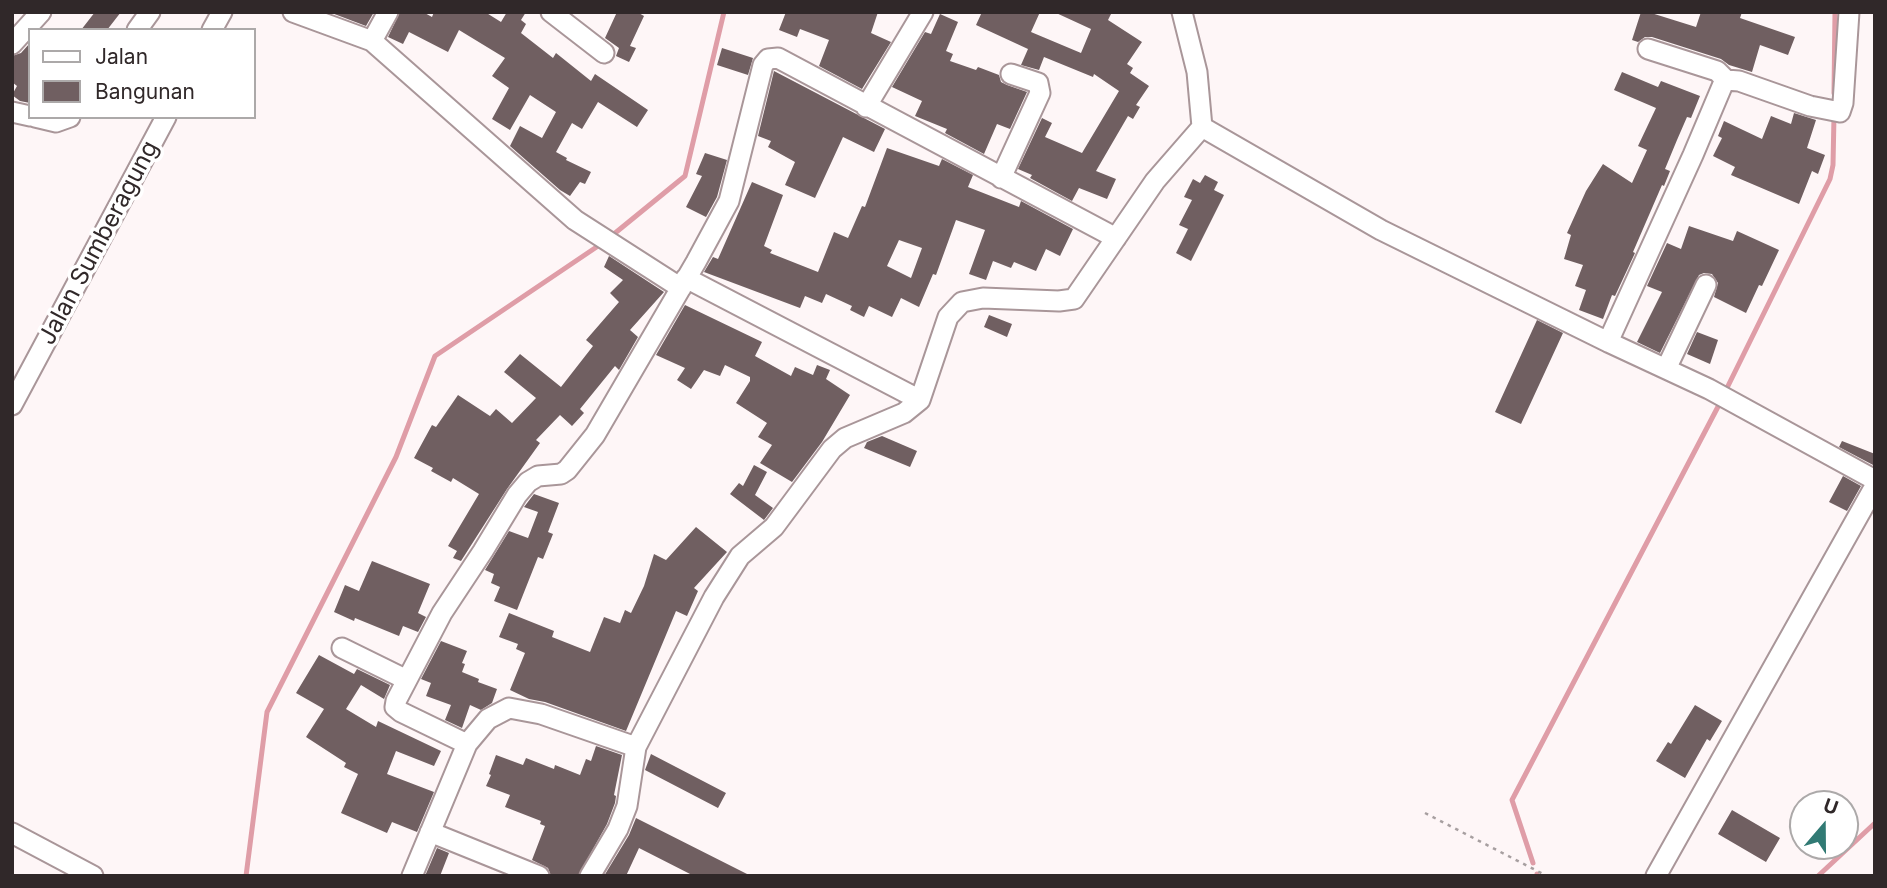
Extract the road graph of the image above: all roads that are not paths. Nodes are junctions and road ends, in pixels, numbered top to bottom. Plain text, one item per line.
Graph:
1 (41, 12) edge
2 (150, 12) edge
3 (222, 12) edge
4 (293, 12) edge
5 (388, 12) edge
6 (551, 12) edge
7 (923, 12) edge
8 (1182, 12) edge
9 (1849, 12) edge
10 (138, 28) edge
11 (213, 28) edge
12 (372, 41) junction
13 (12, 44) edge
14 (1648, 49) dead end
15 (604, 53) dead end
16 (1011, 74) dead end
17 (1726, 80) junction
18 (866, 107) junction
19 (43, 119) edge
20 (64, 119) edge
21 (165, 119) edge
22 (1202, 127) junction
23 (1001, 178) junction
24 (1116, 238) junction
25 (683, 283) junction
26 (1706, 285) dead end
27 (1608, 342) junction
28 (1666, 369) junction
29 (920, 400) junction
30 (12, 405) edge
31 (1875, 480) edge
32 (1875, 486) edge
33 (342, 648) dead end
34 (407, 680) junction
35 (467, 744) junction
36 (636, 747) junction
37 (430, 832) junction
38 (12, 833) edge
39 (93, 876) edge
40 (412, 876) edge
41 (539, 876) edge
42 (590, 876) edge
43 (1656, 876) edge

1 - 13 street
2 - 10 street
3 - 11 street
4 - 12 street
5 - 12 street
6 - 15 street
7 - 18 street
8 - 22 street
9 - 17 street
12 - 25 street
14 - 17 street
16 - 23 street
17 - 27 street
18 - 23 street
18 - 25 street
19 - 20 street
21 - 30 street, Jalan Sumberagung
22 - 24 street
22 - 27 street
23 - 24 street
24 - 29 street
25 - 29 street
25 - 34 street
26 - 28 street
27 - 28 street
28 - 31 street
29 - 36 street
32 - 43 street
33 - 34 street
34 - 35 street
35 - 36 street
35 - 37 street
36 - 42 street
37 - 40 street
37 - 41 street
38 - 39 street

